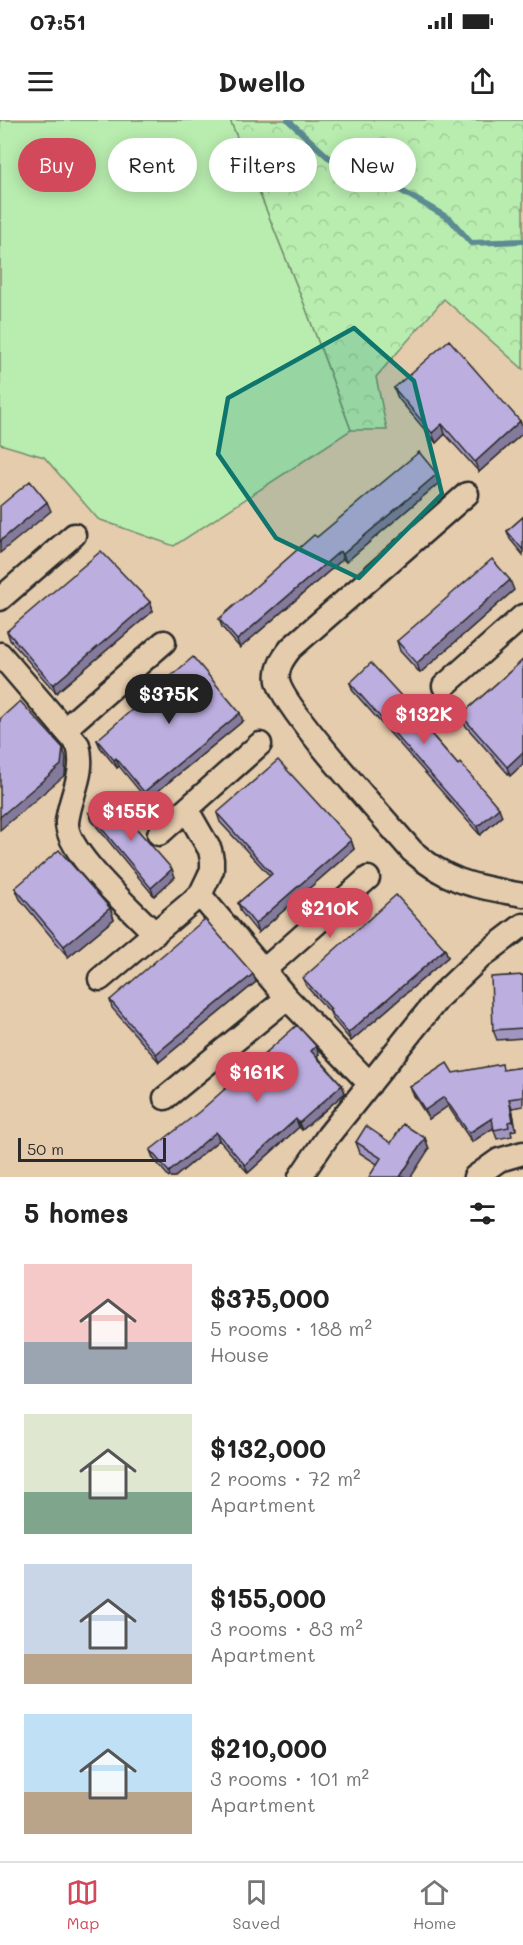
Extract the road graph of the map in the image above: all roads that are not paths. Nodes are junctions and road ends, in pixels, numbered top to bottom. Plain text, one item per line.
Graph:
1 (468, 494) dead end
2 (74, 536) dead end
3 (0, 599) edge
4 (523, 616) edge
5 (164, 642) dead end
6 (5, 670) edge
7 (444, 686) dead end
8 (66, 728) junction
9 (260, 744) dead end
10 (187, 810) junction
11 (159, 834) dead end
12 (368, 878) dead end
13 (523, 895) edge
14 (200, 896) junction
15 (523, 925) edge
16 (155, 934) junction
17 (264, 970) junction
18 (100, 979) dead end
19 (287, 998) junction
20 (370, 1084) junction
21 (165, 1098) dead end
22 (523, 1153) edge
23 (297, 1175) edge
24 (475, 1177) edge

1 - 13 street
2 - 3 street
4 - 7 street
5 - 8 street
6 - 8 street
8 - 16 street
9 - 10 street
10 - 11 street
10 - 14 street
12 - 17 street
14 - 16 street
14 - 17 street
15 - 20 street
16 - 18 street
17 - 19 street
19 - 20 street
19 - 21 street
20 - 23 street
22 - 24 street

